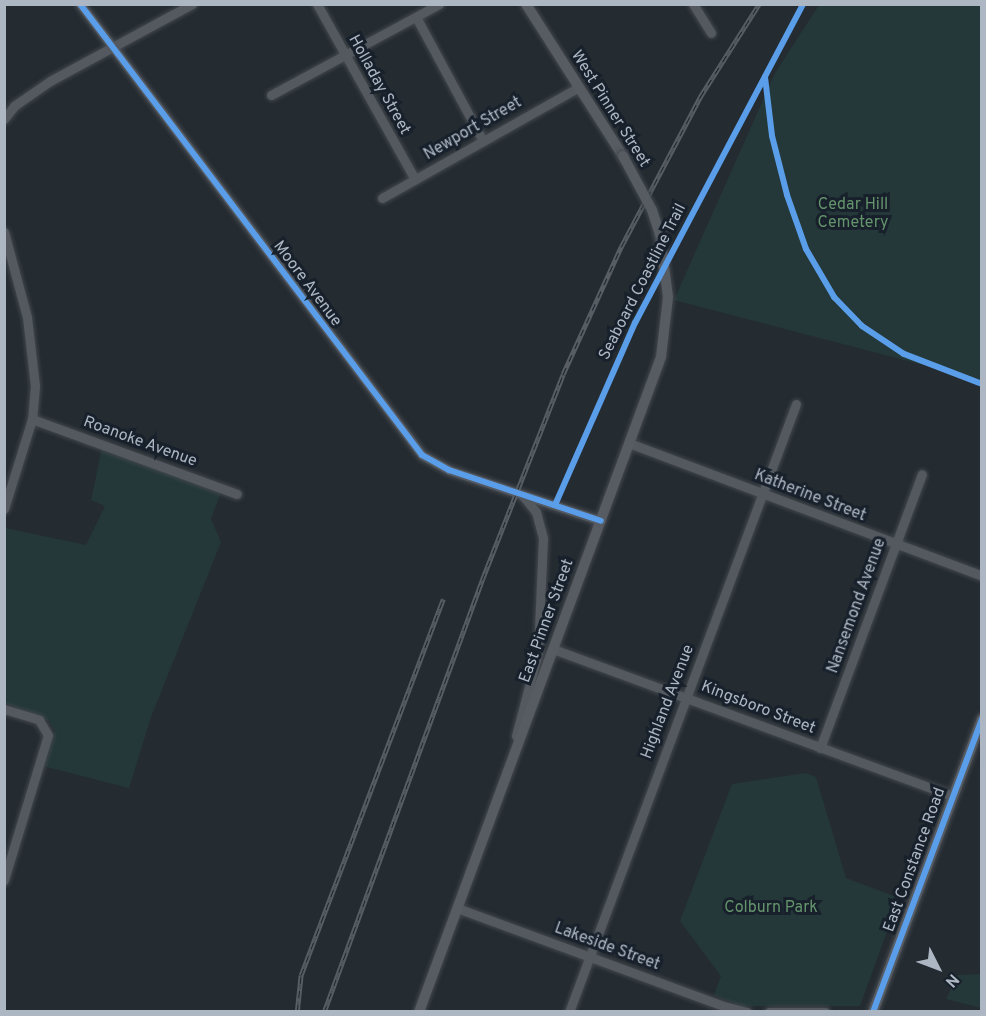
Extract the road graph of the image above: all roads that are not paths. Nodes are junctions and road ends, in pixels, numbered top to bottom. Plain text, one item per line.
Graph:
1 (80, 4) edge
2 (192, 4) edge
3 (317, 4) edge
4 (439, 4) edge
5 (526, 4) edge
6 (693, 4) edge
7 (416, 17) junction
8 (711, 33) dead end
9 (112, 48) junction
10 (346, 56) junction
11 (579, 87) junction
12 (271, 95) dead end
13 (4, 119) edge
14 (483, 141) junction
15 (415, 179) junction
16 (382, 198) dead end
17 (4, 232) edge
18 (660, 235) joint
19 (796, 404) dead end
20 (32, 419) junction
21 (629, 443) junction
22 (922, 474) dead end
23 (517, 492) junction
24 (237, 494) dead end
25 (762, 494) junction
26 (4, 509) edge
27 (601, 520) junction
28 (896, 544) junction
29 (981, 576) edge
30 (553, 649) junction
31 (686, 697) junction
32 (4, 709) edge
33 (981, 719) edge
34 (820, 748) junction
35 (502, 788) junction
36 (953, 796) junction
37 (4, 880) edge
38 (457, 908) junction
39 (590, 957) junction
40 (723, 1009) edge
41 (419, 1011) edge
42 (569, 1011) edge
43 (747, 1011) edge
44 (769, 1011) edge
45 (825, 1011) edge
46 (873, 1011) edge

1 - 9 street, Moore Avenue
2 - 9 street
3 - 10 street, Holladay Street
4 - 7 street
5 - 11 main road, West Pinner Street
6 - 8 street
7 - 10 street
7 - 14 street
9 - 13 street
9 - 23 street, Moore Avenue
10 - 12 street
10 - 15 street, Holladay Street
11 - 14 street, Newport Street
11 - 18 main road, West Pinner Street, bridge
14 - 15 street, Newport Street
15 - 16 street, Newport Street
17 - 20 street
18 - 21 main road, East Pinner Street
19 - 25 street, Highland Avenue
20 - 24 street, Roanoke Avenue
20 - 26 street
21 - 25 street, Katherine Street
21 - 27 main road, East Pinner Street
22 - 28 street, Nansemond Avenue
23 - 27 street, Moore Avenue
23 - 35 street
25 - 28 street, Katherine Street
25 - 31 street, Highland Avenue
27 - 30 main road, East Pinner Street
28 - 29 street, Katherine Street
28 - 34 street, Nansemond Avenue
30 - 31 street, Kingsboro Street
30 - 35 main road, East Pinner Street
31 - 34 street, Kingsboro Street
31 - 39 street, Highland Avenue
32 - 37 street
33 - 36 main road, East Constance Road
34 - 36 street, Kingsboro Street
35 - 38 main road, East Pinner Street
36 - 46 main road, East Constance Road
38 - 39 street, Lakeside Street
38 - 41 main road, East Pinner Street
39 - 40 street, Lakeside Street
39 - 42 street, Highland Avenue
40 - 43 street, Lakeside Street
44 - 45 street

